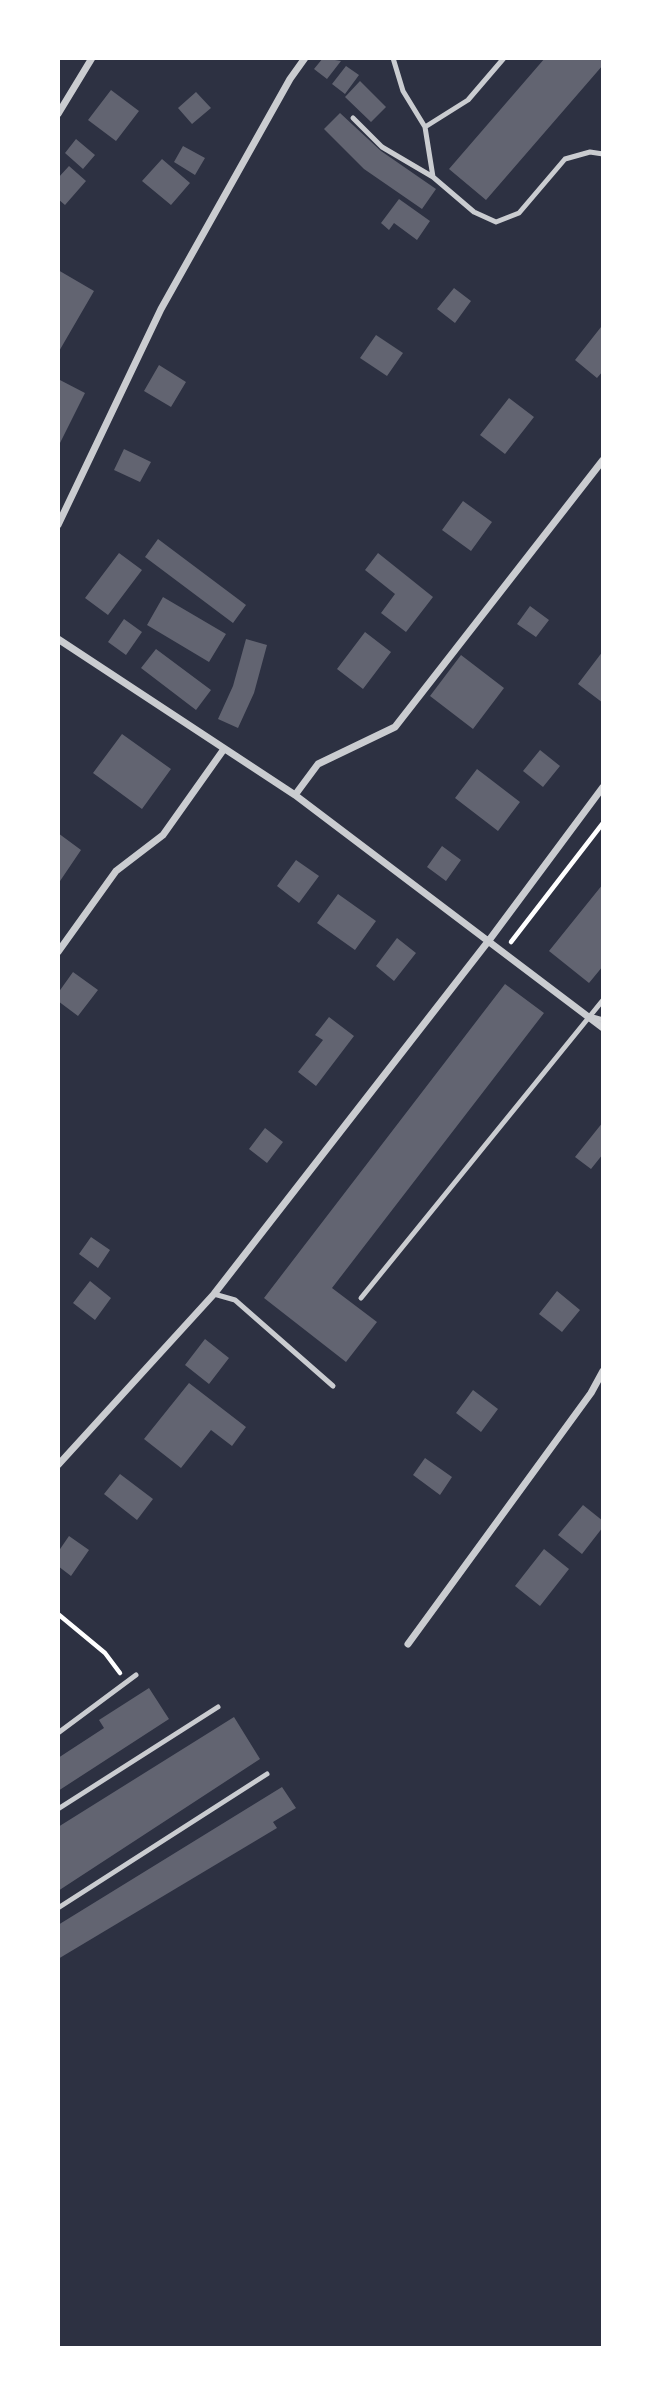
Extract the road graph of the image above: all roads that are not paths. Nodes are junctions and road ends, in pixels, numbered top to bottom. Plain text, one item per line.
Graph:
1 (92, 58) edge
2 (305, 58) edge
3 (393, 58) edge
4 (504, 58) edge
5 (58, 114) edge
6 (353, 118) dead end
7 (425, 127) junction
8 (603, 154) edge
9 (433, 177) junction
10 (603, 460) edge
11 (58, 525) edge
12 (58, 639) edge
13 (224, 749) junction
14 (603, 787) edge
15 (295, 795) junction
16 (490, 939) junction
17 (58, 952) edge
18 (603, 1000) edge
19 (589, 1016) junction
20 (603, 1020) edge
21 (603, 1028) edge
22 (214, 1294) junction
23 (361, 1298) dead end
24 (603, 1371) edge
25 (333, 1386) dead end
26 (58, 1465) edge
27 (408, 1644) dead end
28 (136, 1675) dead end
29 (218, 1707) dead end
30 (58, 1733) edge
31 (267, 1774) dead end
32 (58, 1809) edge
33 (58, 1908) edge

1 - 5 street
2 - 11 street
3 - 7 lane
4 - 7 lane
6 - 9 lane
7 - 9 lane
8 - 9 lane
10 - 15 street
12 - 13 street
13 - 15 street
13 - 17 street
14 - 16 street
15 - 16 street
16 - 19 street
16 - 22 street
18 - 19 lane
19 - 20 lane
19 - 21 street
19 - 23 lane
22 - 25 lane
22 - 26 street
24 - 27 street
28 - 30 lane
29 - 32 lane
31 - 33 lane

